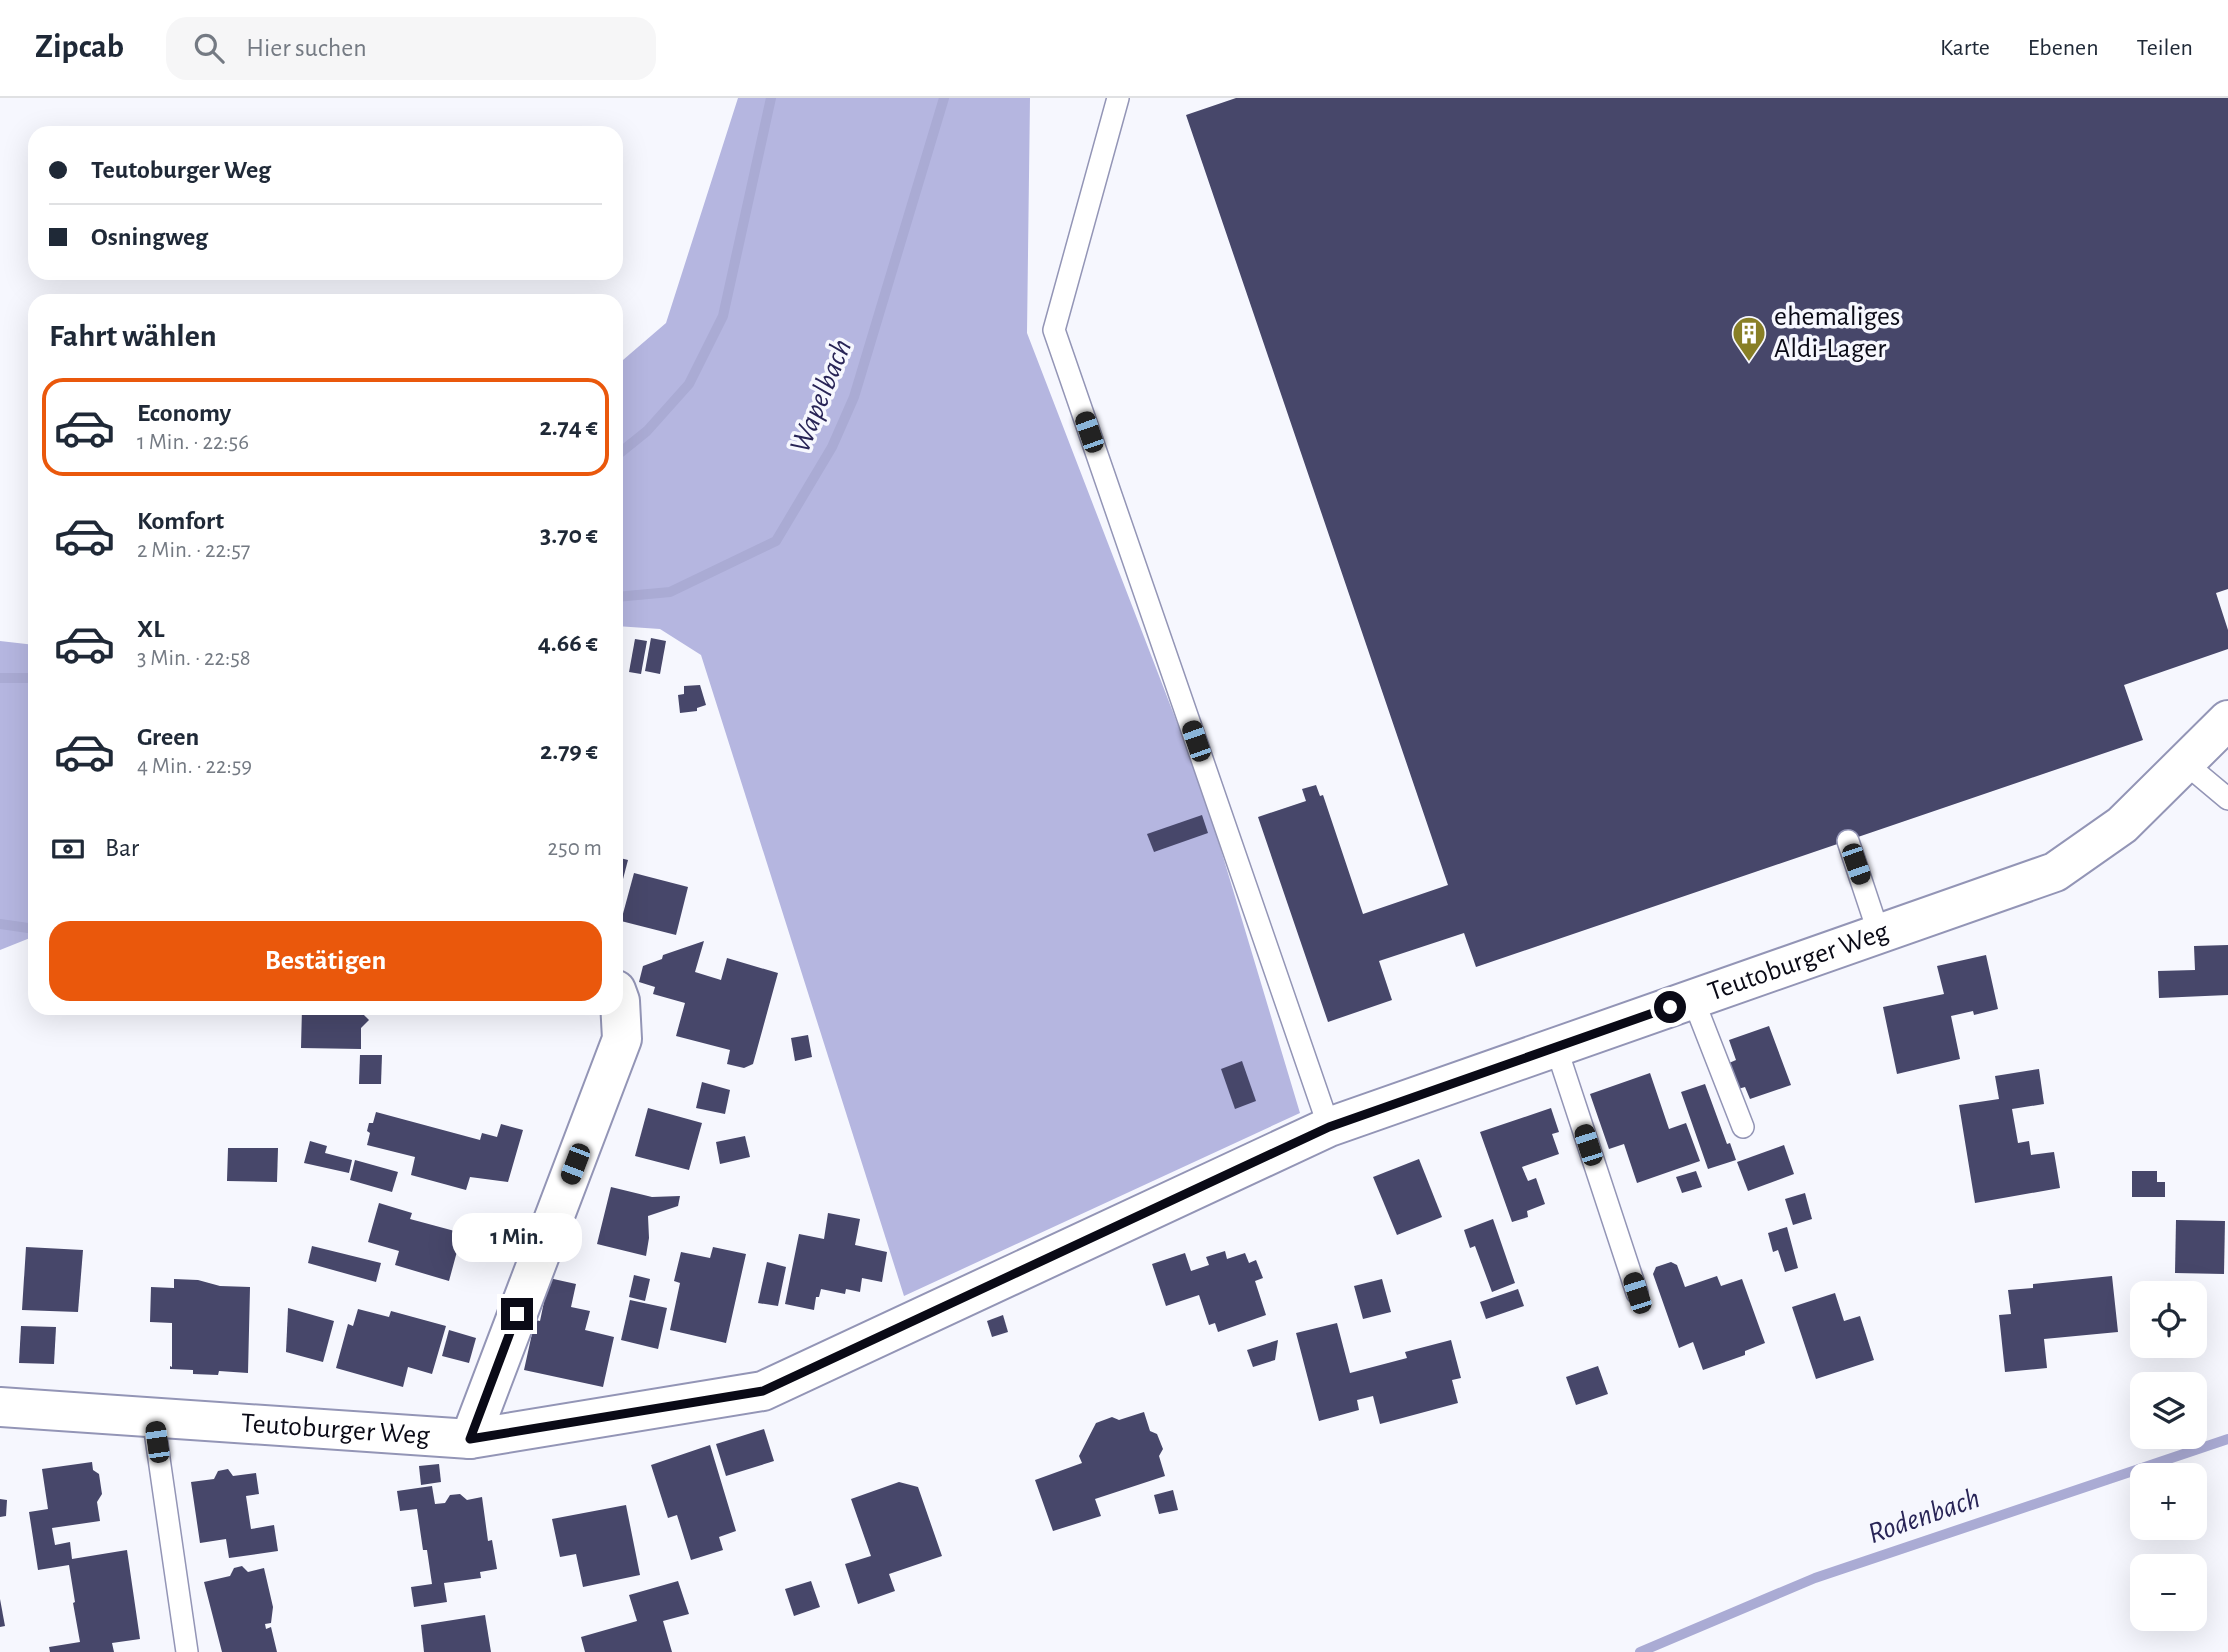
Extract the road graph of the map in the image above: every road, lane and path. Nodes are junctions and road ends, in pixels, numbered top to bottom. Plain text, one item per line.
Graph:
1 (1118, 98) edge
2 (2228, 720) edge
3 (2185, 763) junction
4 (2228, 799) edge
5 (1848, 841) dead end
6 (1879, 934) junction
7 (1692, 999) junction
8 (621, 1015) edge
9 (1556, 1047) junction
10 (1329, 1127) junction
11 (1743, 1128) dead end
12 (1637, 1293) dead end
13 (0, 1407) edge
14 (153, 1417) junction
15 (470, 1439) junction
16 (187, 1652) edge

1 - 10 lane
2 - 3 street, Teutoburger Weg
3 - 4 lane
3 - 6 street, Teutoburger Weg
5 - 6 lane
6 - 7 street, Teutoburger Weg
7 - 9 street, Teutoburger Weg
7 - 11 lane
8 - 15 street
9 - 10 street, Teutoburger Weg
9 - 12 lane
10 - 15 street, Teutoburger Weg
13 - 14 street, Teutoburger Weg
14 - 15 street, Teutoburger Weg
14 - 16 lane

